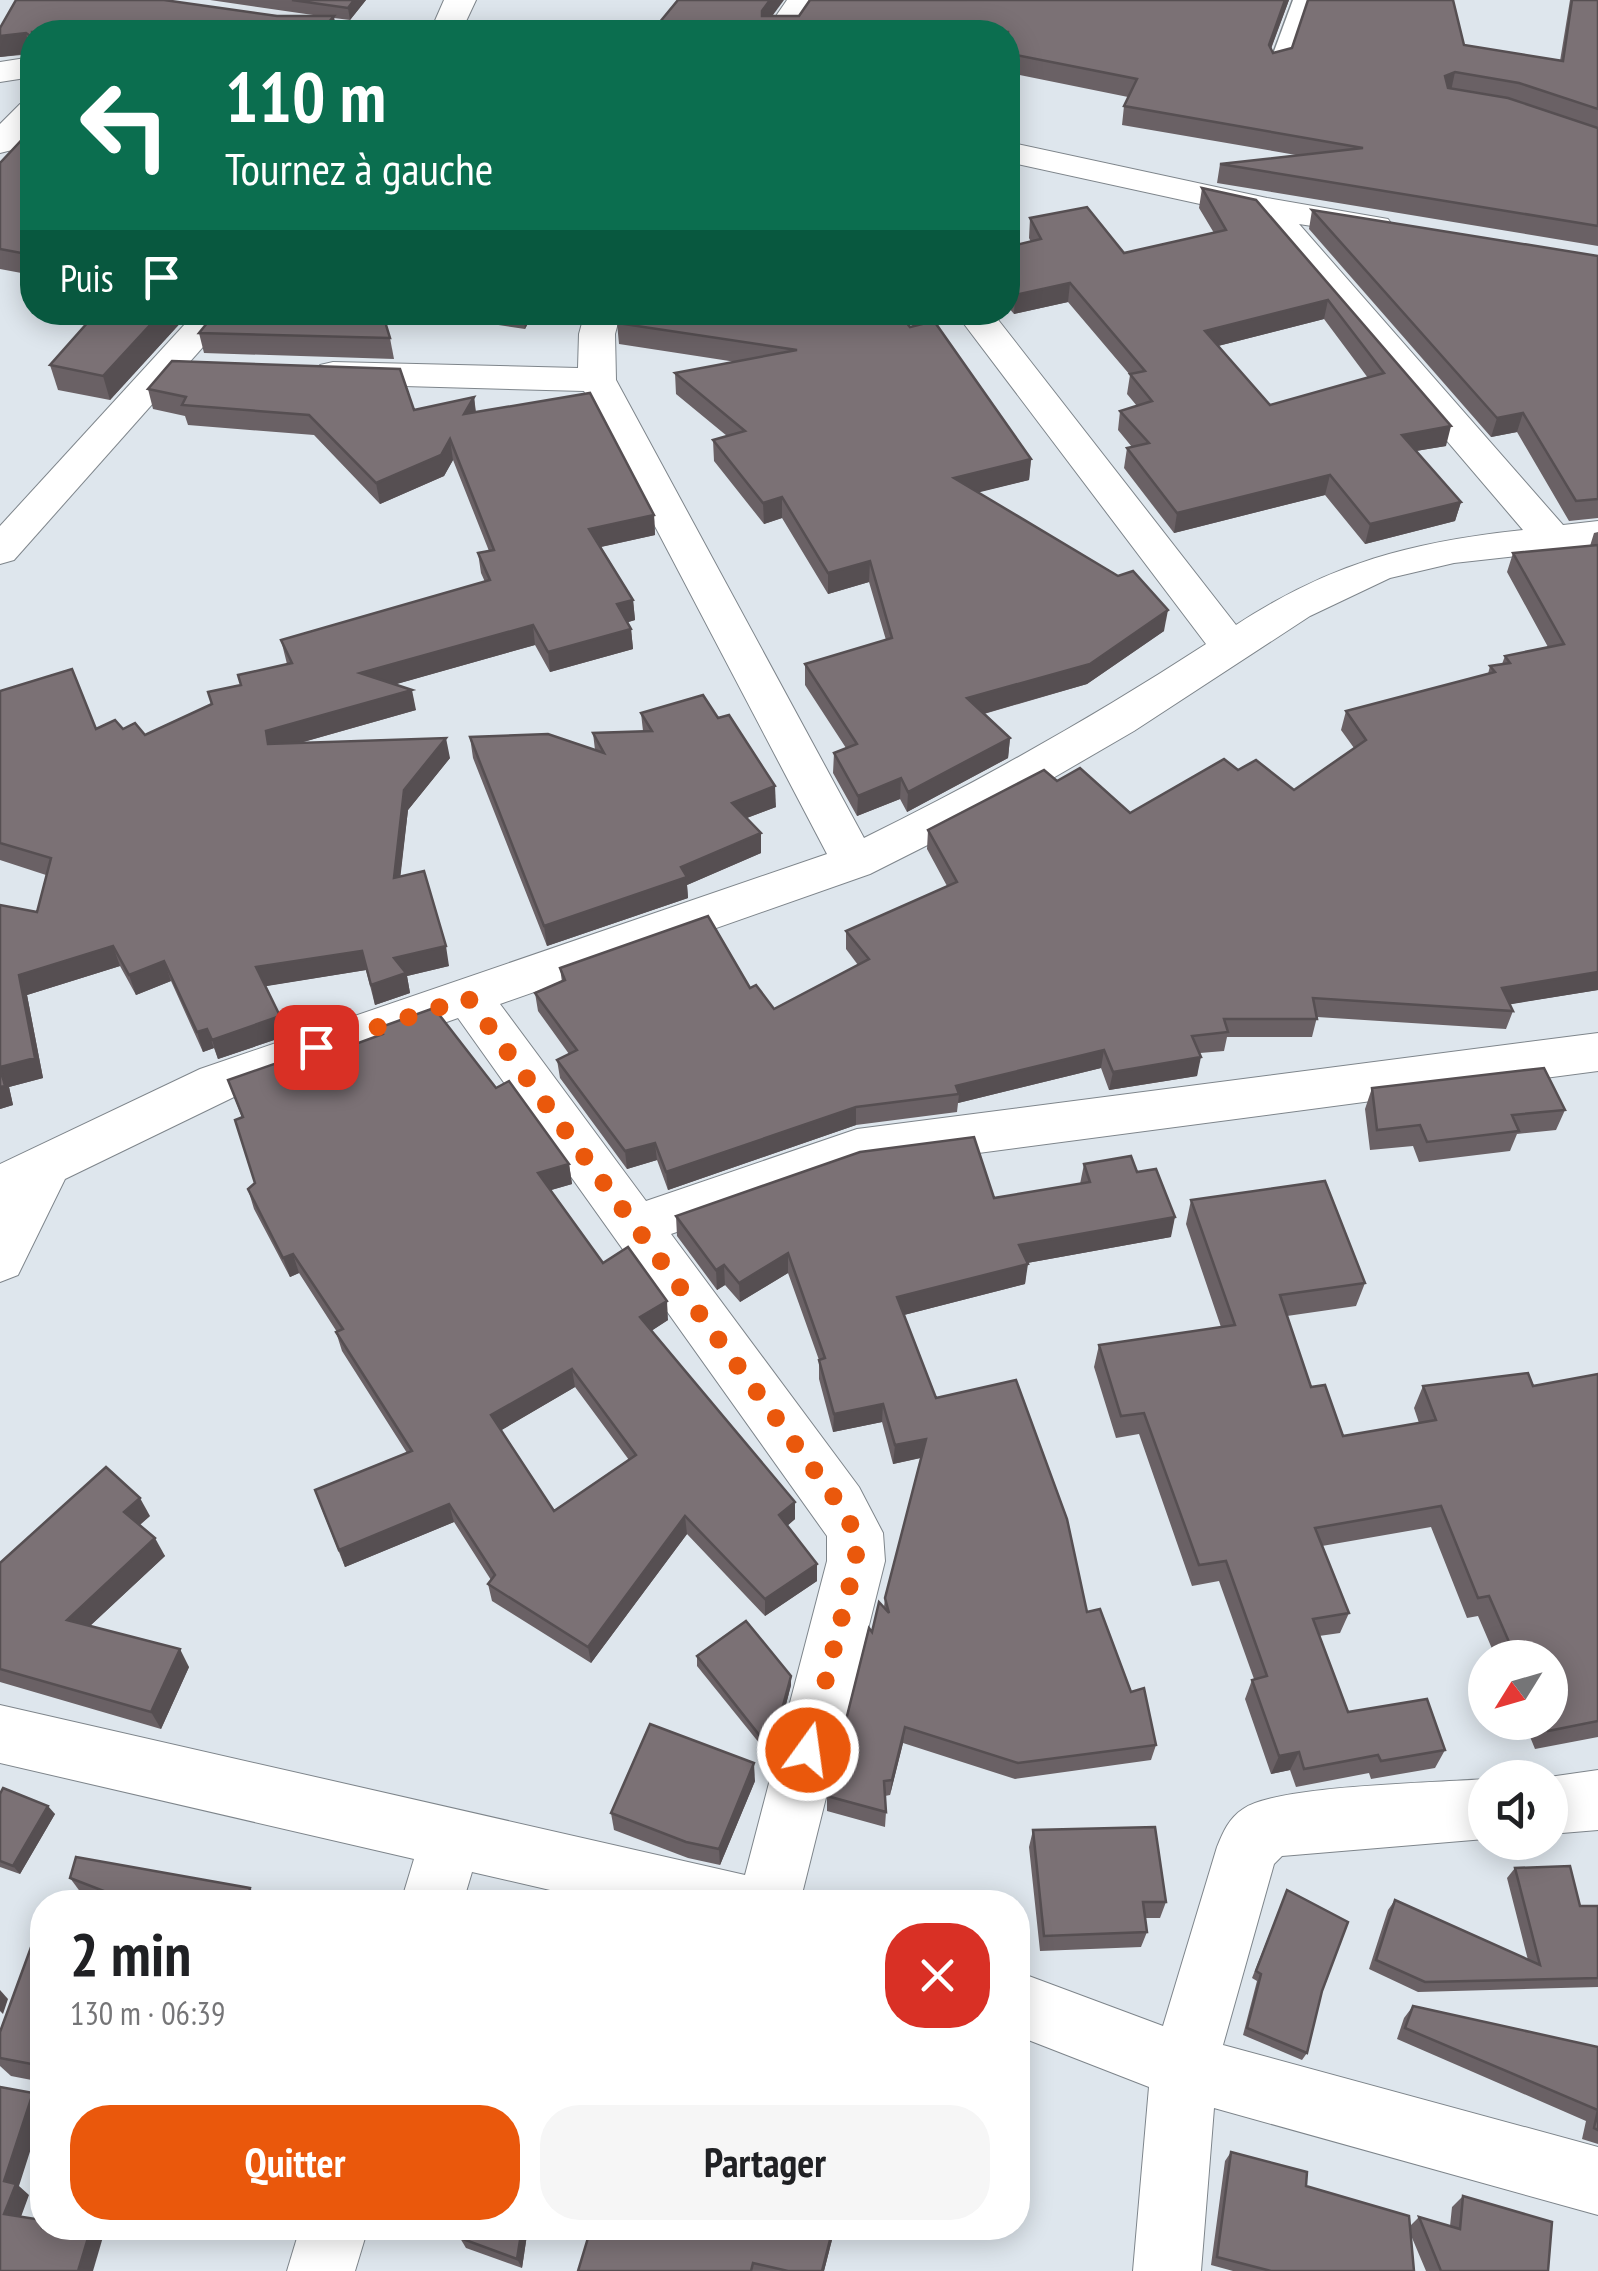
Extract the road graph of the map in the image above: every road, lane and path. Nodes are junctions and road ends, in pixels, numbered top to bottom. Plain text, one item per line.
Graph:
1 (1301, 0) edge
2 (1277, 65) edge
3 (20, 123) edge
4 (0, 143) edge
5 (1020, 155) edge
6 (1267, 208) junction
7 (1403, 230) edge
8 (205, 325) edge
9 (600, 325) edge
10 (982, 325) edge
11 (170, 367) junction
12 (209, 368) edge
13 (306, 372) edge
14 (598, 380) junction
15 (8, 530) edge
16 (1598, 534) edge
17 (1552, 538) junction
18 (1231, 648) junction
19 (854, 862) junction
20 (468, 998) junction
21 (1598, 1052) edge
22 (47, 1162) junction
23 (0, 1187) edge
24 (634, 1226) junction
25 (0, 1260) edge
26 (0, 1734) edge
27 (1598, 1800) edge
28 (1568, 1802) edge
29 (1468, 1809) edge
30 (452, 1838) junction
31 (436, 1890) edge
32 (681, 1890) edge
33 (772, 1890) edge
34 (1030, 2009) edge
35 (1184, 2067) junction
36 (1598, 2181) edge
37 (330, 2240) edge
38 (321, 2271) edge
39 (1168, 2271) edge

1 - 2 lane
3 - 4 street
5 - 6 street
6 - 7 street
6 - 17 street
8 - 11 street
9 - 14 street
10 - 18 street
11 - 12 street
11 - 15 street
13 - 14 street
14 - 19 street
16 - 17 street
17 - 18 street
18 - 19 street
19 - 20 street
20 - 22 street
20 - 24 street
21 - 24 street
22 - 23 street
22 - 25 street
24 - 33 street
26 - 30 street
27 - 28 street
29 - 35 street
30 - 31 street
30 - 32 street
34 - 35 street
35 - 36 street
35 - 39 street
37 - 38 street

